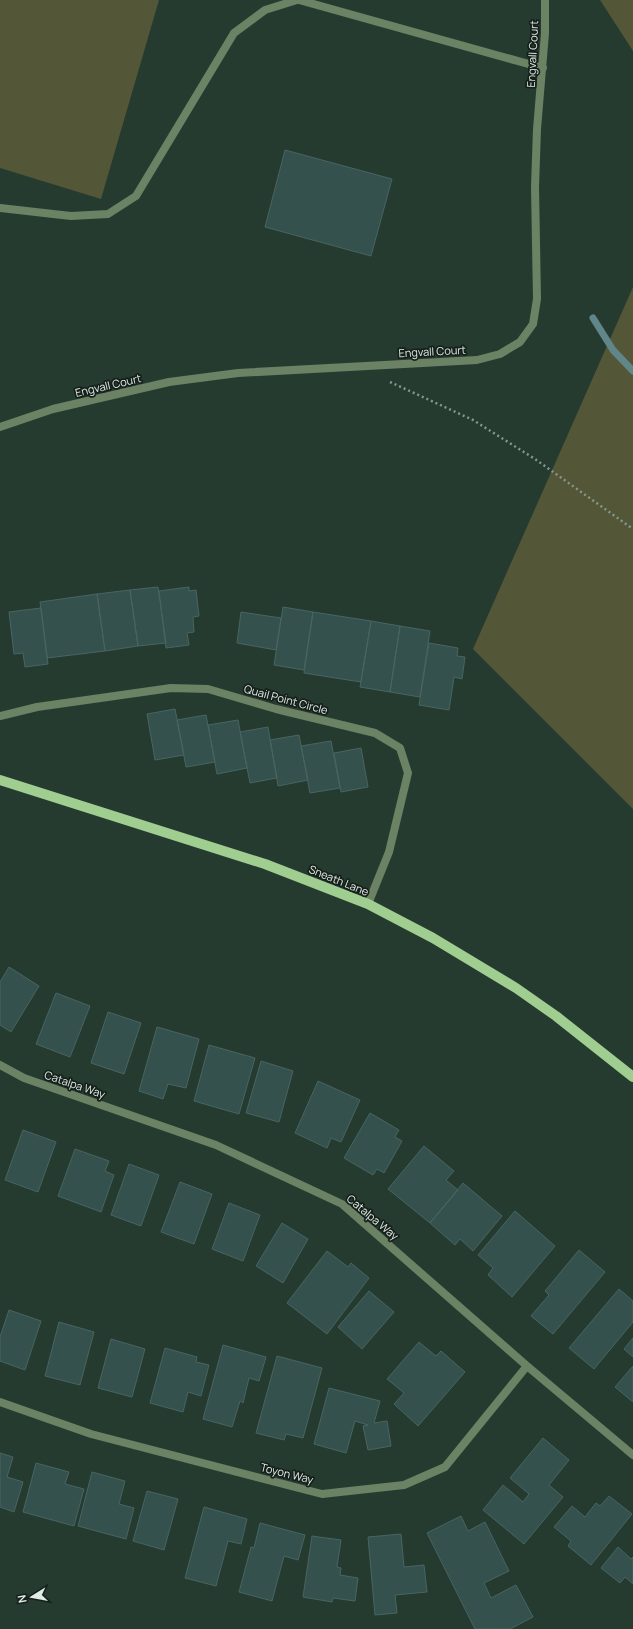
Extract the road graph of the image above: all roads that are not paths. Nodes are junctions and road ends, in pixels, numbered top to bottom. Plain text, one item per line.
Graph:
1 (298, 0) edge
2 (545, 0) edge
3 (543, 68) junction
4 (0, 208) edge
5 (0, 427) edge
6 (0, 716) edge
7 (0, 780) edge
8 (368, 904) junction
9 (0, 1065) edge
10 (633, 1077) edge
11 (527, 1366) junction
12 (0, 1402) edge
13 (633, 1456) edge

1 - 3 street
1 - 4 street
2 - 3 street, Engvall Court
3 - 5 street, Engvall Court
6 - 8 street, Quail Point Circle
7 - 8 main road, Sneath Lane
8 - 10 main road, Sneath Lane
9 - 11 street, Catalpa Way
11 - 12 street, Toyon Way
11 - 13 street, Catalpa Way

